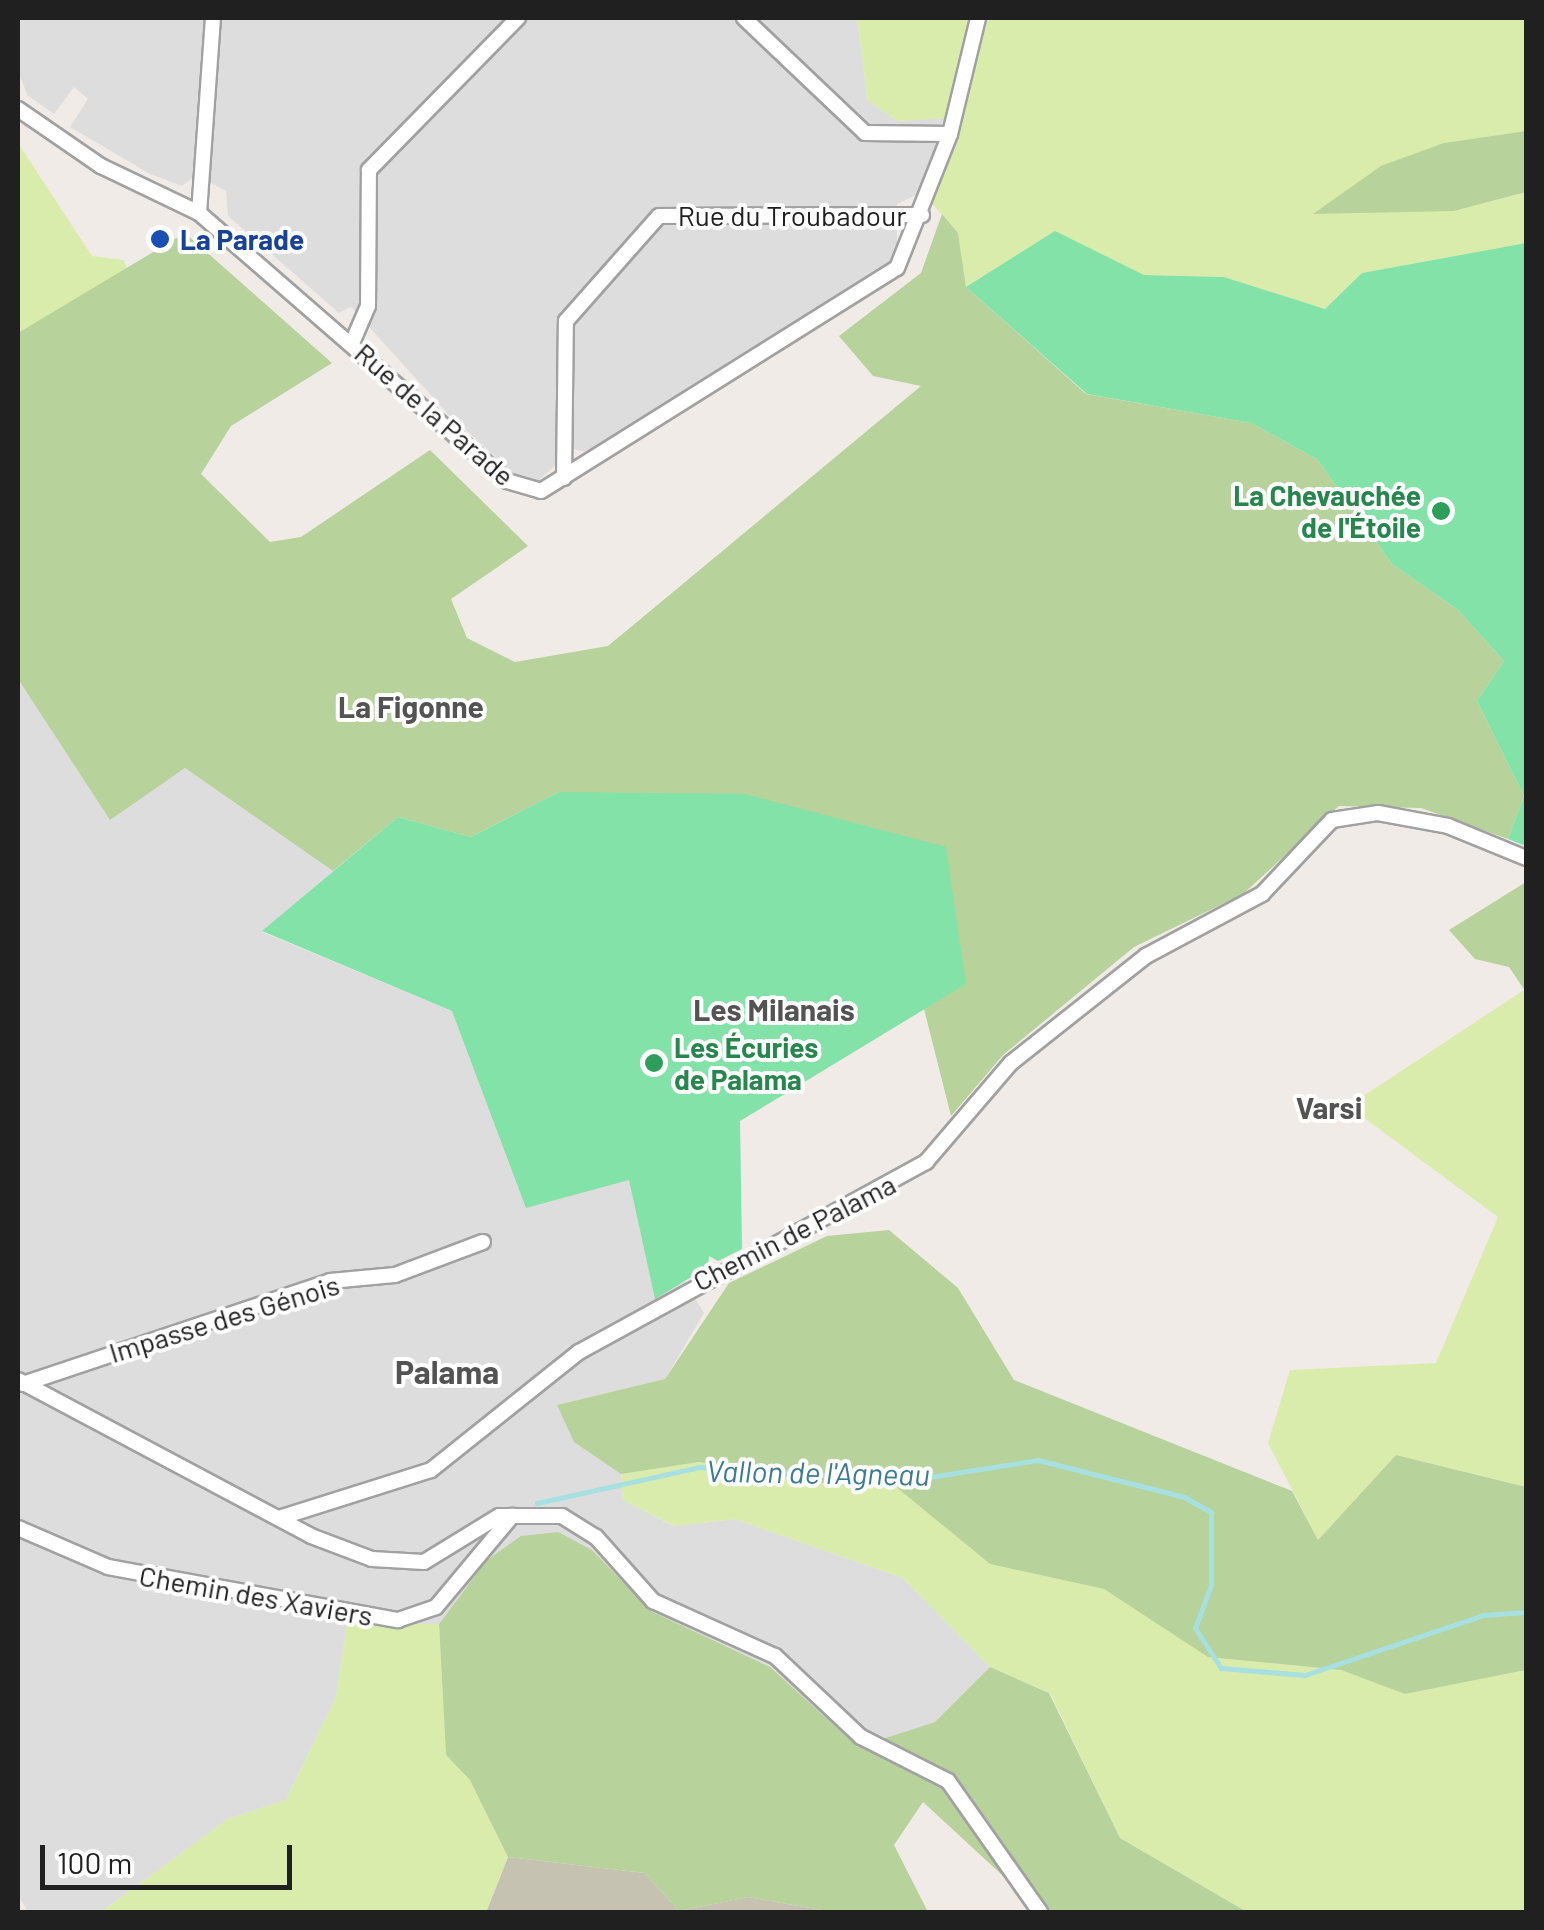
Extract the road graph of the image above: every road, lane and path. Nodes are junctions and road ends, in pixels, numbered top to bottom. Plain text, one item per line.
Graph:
1 (213, 18) edge
2 (518, 18) edge
3 (744, 18) edge
4 (978, 18) edge
5 (18, 110) edge
6 (950, 134) junction
7 (199, 213) junction
8 (922, 216) junction
9 (352, 343) junction
10 (564, 478) junction
11 (1526, 858) edge
12 (482, 1242) dead end
13 (20, 1382) edge
14 (517, 1512) junction
15 (279, 1518) junction
16 (18, 1528) edge
17 (1040, 1912) edge

1 - 7 street
2 - 9 street
3 - 6 street
4 - 6 street, Rue de la Parade
5 - 7 street, Rue de la Parade
6 - 8 street, Rue de la Parade
7 - 9 street, Rue de la Parade
8 - 10 street, Rue de la Parade
8 - 10 street, Rue du Troubadour
9 - 10 street, Rue de la Parade
11 - 15 street, Chemin de Palama
12 - 13 street, Impasse des Génois
13 - 15 street
14 - 15 street
14 - 16 street, Chemin des Xaviers
14 - 17 street

